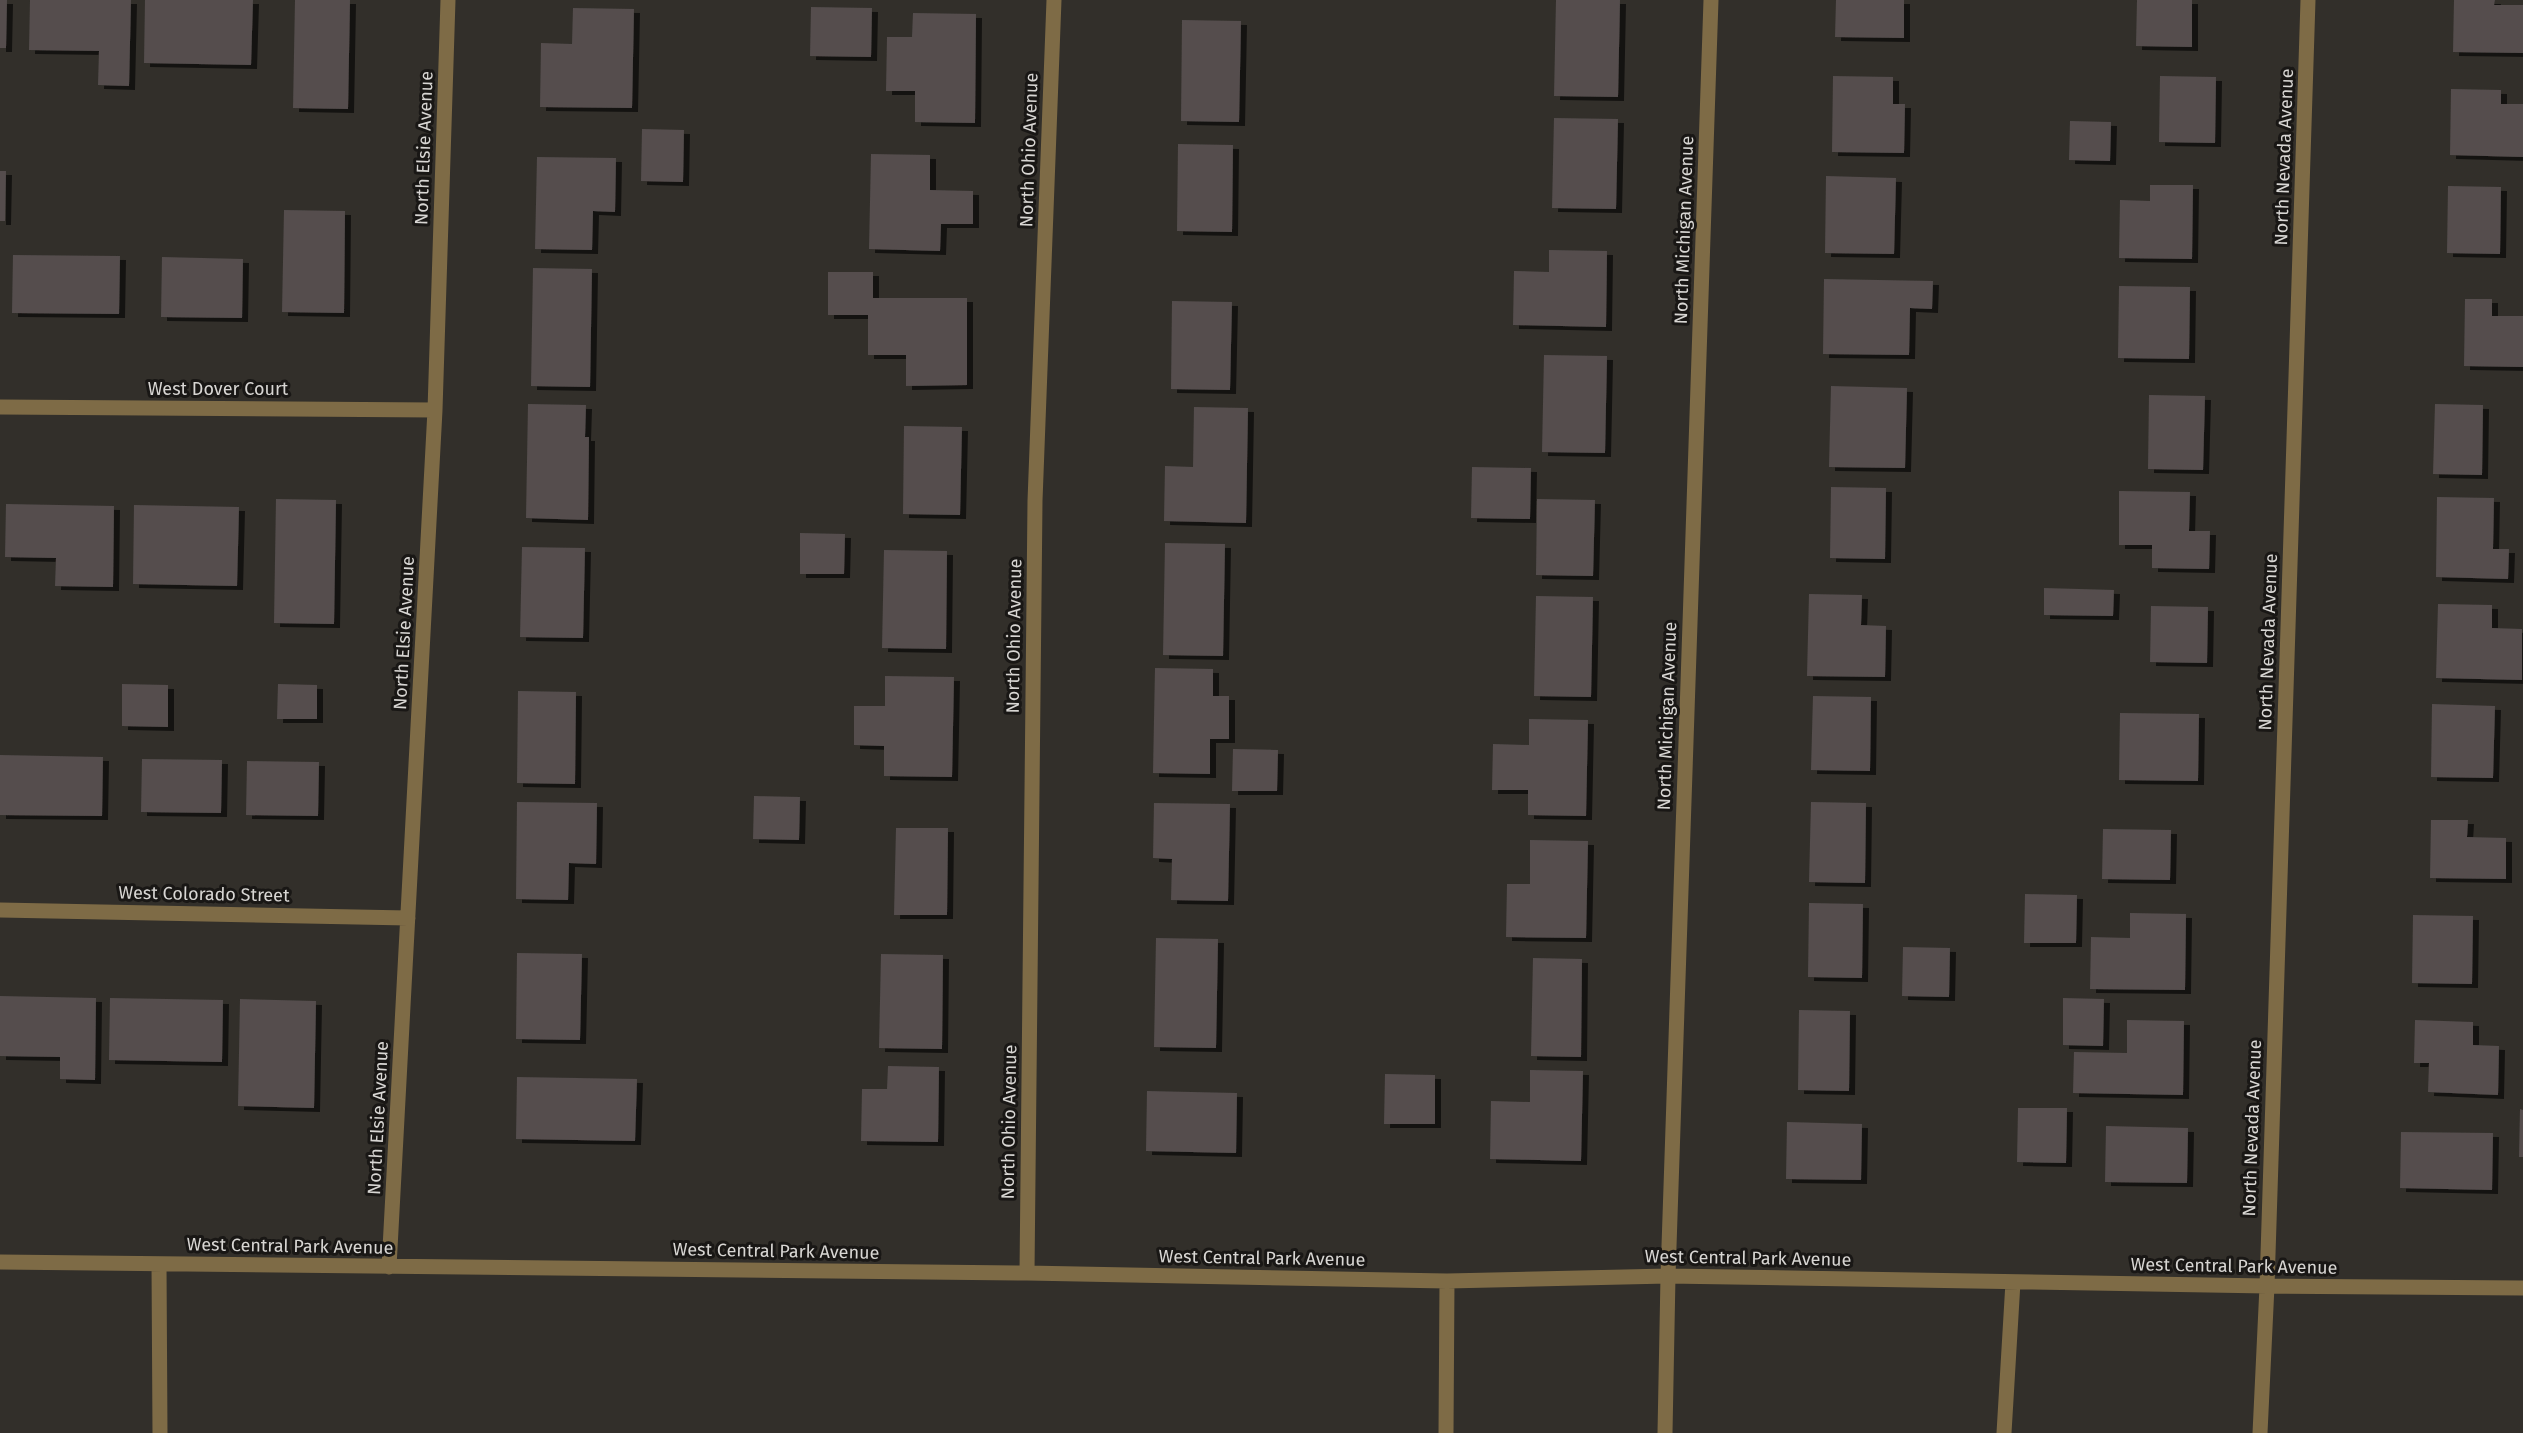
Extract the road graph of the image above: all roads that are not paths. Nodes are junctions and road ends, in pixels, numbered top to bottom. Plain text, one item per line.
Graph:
1 (448, 0) edge
2 (1054, 0) edge
3 (1711, 0) edge
4 (2308, 0) edge
5 (0, 407) edge
6 (435, 410) junction
7 (0, 910) edge
8 (408, 918) junction
9 (0, 1262) edge
10 (159, 1264) junction
11 (389, 1267) junction
12 (1027, 1274) junction
13 (1668, 1276) junction
14 (1447, 1281) junction
15 (2013, 1282) junction
16 (2266, 1286) junction
17 (2523, 1288) edge
18 (160, 1433) edge
19 (1446, 1433) edge
20 (1665, 1433) edge
21 (2004, 1433) edge
22 (2260, 1433) edge

1 - 6 street, North Elsie Avenue
2 - 12 street, North Ohio Avenue
3 - 13 street, North Michigan Avenue
4 - 16 street, North Nevada Avenue
5 - 6 street, West Dover Court
6 - 8 street, North Elsie Avenue
7 - 8 street, West Colorado Street
8 - 11 street, North Elsie Avenue
9 - 10 street, West Central Park Avenue
10 - 11 street, West Central Park Avenue
10 - 18 street
11 - 12 street, West Central Park Avenue
12 - 14 street, West Central Park Avenue
13 - 14 street, West Central Park Avenue
13 - 15 street, West Central Park Avenue
13 - 20 street, North Michigan Avenue
14 - 19 street
15 - 16 street, West Central Park Avenue
15 - 21 street
16 - 17 street, West Central Park Avenue
16 - 22 street, North Nevada Avenue

